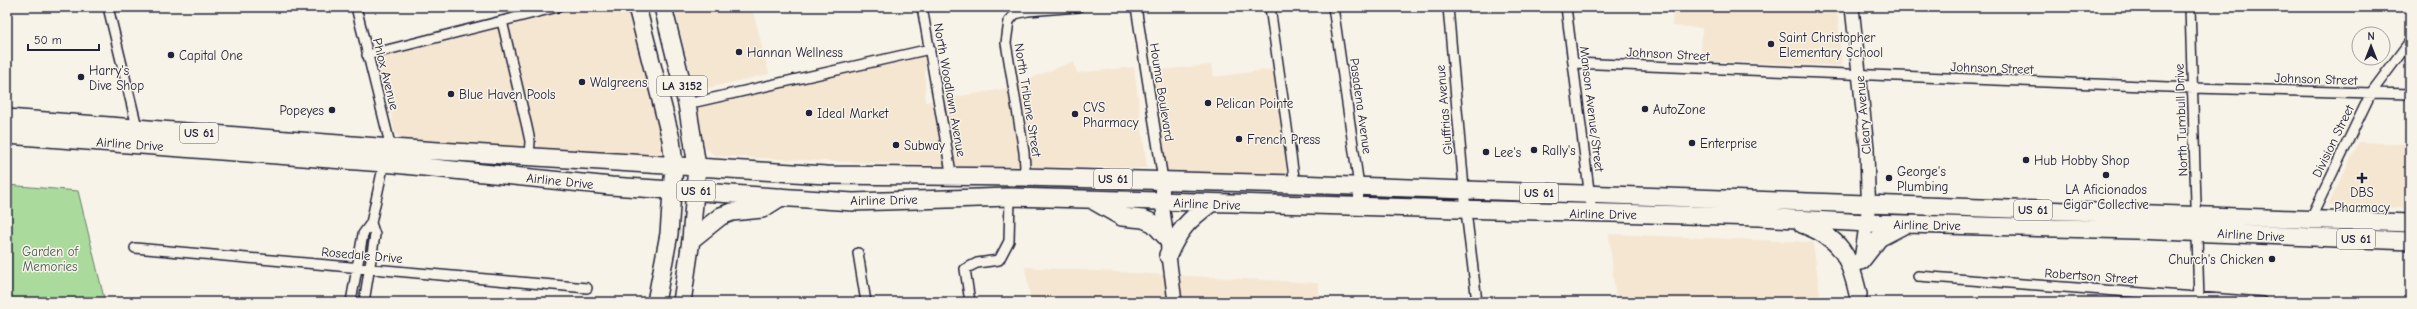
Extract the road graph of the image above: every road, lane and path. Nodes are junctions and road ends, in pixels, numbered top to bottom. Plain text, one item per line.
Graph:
1 (108, 7) edge
2 (356, 7) edge
3 (558, 7) edge
4 (637, 7) edge
5 (663, 7) edge
6 (922, 7) edge
7 (1078, 7) edge
8 (1136, 7) edge
9 (1270, 7) edge
10 (1333, 7) edge
11 (1448, 7) edge
12 (1566, 7) edge
13 (1852, 7) edge
14 (2190, 7) edge
15 (502, 21) junction
16 (2410, 41) edge
17 (930, 49) junction
18 (368, 55) junction
19 (1573, 63) junction
20 (1859, 76) junction
21 (2193, 88) junction
22 (2371, 93) junction
23 (2410, 94) edge
24 (687, 104) junction
25 (7, 118) edge
26 (7, 135) edge
27 (138, 136) junction
28 (387, 155) junction
29 (529, 157) junction
30 (674, 165) junction
31 (697, 166) junction
32 (1023, 177) junction
33 (959, 178) junction
34 (1163, 180) junction
35 (1295, 184) junction
36 (1359, 186) junction
37 (673, 190) junction
38 (696, 191) junction
39 (1465, 191) junction
40 (1590, 195) junction
41 (781, 197) junction
42 (1010, 197) junction
43 (934, 199) junction
44 (1092, 200) junction
45 (1162, 202) junction
46 (1210, 204) junction
47 (1869, 205) junction
48 (1358, 208) junction
49 (1466, 211) junction
50 (1592, 214) junction
51 (2196, 214) junction
52 (1788, 220) junction
53 (2309, 220) junction
54 (371, 223) junction
55 (2410, 223) edge
56 (1867, 224) junction
57 (1905, 224) junction
58 (2198, 233) junction
59 (1166, 237) junction
60 (2302, 238) junction
61 (691, 240) junction
62 (2410, 241) edge
63 (135, 248) dead end
64 (858, 253) dead end
65 (1168, 255) junction
66 (1861, 261) junction
67 (357, 268) junction
68 (370, 269) junction
69 (1918, 276) dead end
70 (587, 288) dead end
71 (1857, 298) edge
72 (2199, 299) edge
73 (970, 300) edge
74 (351, 302) edge
75 (364, 302) edge
76 (656, 302) edge
77 (682, 302) edge
78 (866, 302) edge
79 (1175, 302) edge
80 (1477, 302) edge
81 (2262, 302) edge

1 - 27 street
2 - 18 street, Phlox Avenue
3 - 15 street
4 - 30 highway, LA 3152
5 - 24 highway, LA 3152
6 - 17 street, North Woodlawn Avenue
7 - 32 street, North Tribune Street
8 - 34 street, Houma Boulevard
9 - 35 street
10 - 36 street, Pasadena Avenue
11 - 39 street, Giuffrias Avenue
12 - 19 street, Manson Avenue/Street
13 - 20 street, Cleary Avenue
14 - 21 street, North Turnbull Drive
15 - 18 street
15 - 29 street
16 - 22 street, Division Street
17 - 24 street
17 - 33 street, North Woodlawn Avenue
18 - 28 street, Phlox Avenue
19 - 20 street, Johnson Street
19 - 40 street, Manson Avenue/Street
20 - 21 street, Johnson Street
20 - 47 street, Cleary Avenue
21 - 22 street, Johnson Street
21 - 51 street, North Turnbull Drive
22 - 23 street, Johnson Street
22 - 53 street, Division Street
24 - 31 highway, LA 3152
25 - 27 highway, Airline Drive / US 61
26 - 27 highway, Airline Drive / US 61
27 - 28 highway, Airline Drive / US 61
28 - 29 highway, Airline Drive / US 61
28 - 37 highway, Airline Drive / US 61
28 - 54 street
29 - 30 highway, Airline Drive / US 61
30 - 31 highway, Airline Drive / US 61
30 - 37 highway, LA 3152
31 - 33 highway, Airline Drive / US 61
31 - 38 highway, LA 3152
32 - 33 highway, Airline Drive / US 61
32 - 34 highway, Airline Drive / US 61
33 - 43 highway
34 - 35 highway, Airline Drive / US 61
34 - 45 street
35 - 36 highway, Airline Drive / US 61
36 - 39 highway, Airline Drive / US 61
36 - 48 street, Pasadena Avenue
37 - 38 highway, Airline Drive / US 61
37 - 76 highway, LA 3152
38 - 41 highway, Airline Drive / US 61
38 - 61 highway, LA 3152
39 - 40 highway, Airline Drive / US 61
39 - 49 street, Giuffrias Avenue
40 - 47 highway, Airline Drive / US 61
40 - 50 street, Manson Avenue/Street
41 - 43 highway, Airline Drive / US 61
41 - 61 highway
42 - 43 highway, Airline Drive / US 61
42 - 44 highway, Airline Drive / US 61
42 - 73 street
44 - 45 highway, Airline Drive / US 61
44 - 59 highway
45 - 46 highway, Airline Drive / US 61
45 - 59 street
46 - 48 highway, Airline Drive / US 61
46 - 65 highway
47 - 51 highway, Airline Drive / US 61
47 - 56 street, Cleary Avenue
48 - 49 highway, Airline Drive / US 61
49 - 50 highway, Airline Drive / US 61
49 - 80 street, Giuffrias Avenue
50 - 52 highway, Airline Drive / US 61
51 - 53 highway, Airline Drive / US 61
51 - 58 street, North Turnbull Drive
52 - 56 highway, Airline Drive / US 61
52 - 71 highway
53 - 55 highway, Airline Drive / US 61
53 - 60 street, Division Street
54 - 67 street
54 - 68 street
56 - 57 highway, Airline Drive / US 61
56 - 66 street, Cleary Avenue
57 - 58 highway, Airline Drive / US 61
57 - 66 highway
58 - 60 highway, Airline Drive / US 61
58 - 72 street, North Turnbull Drive
59 - 65 street
60 - 62 highway, Airline Drive / US 61
61 - 77 highway, LA 3152
63 - 67 street, Rosedale Drive
64 - 78 street
65 - 79 street
66 - 71 street, Cleary Avenue
67 - 68 street, Rosedale Drive
67 - 74 street
68 - 70 street, Rosedale Drive
68 - 75 street
69 - 72 street, Robertson Street
72 - 81 street, Robertson Street

